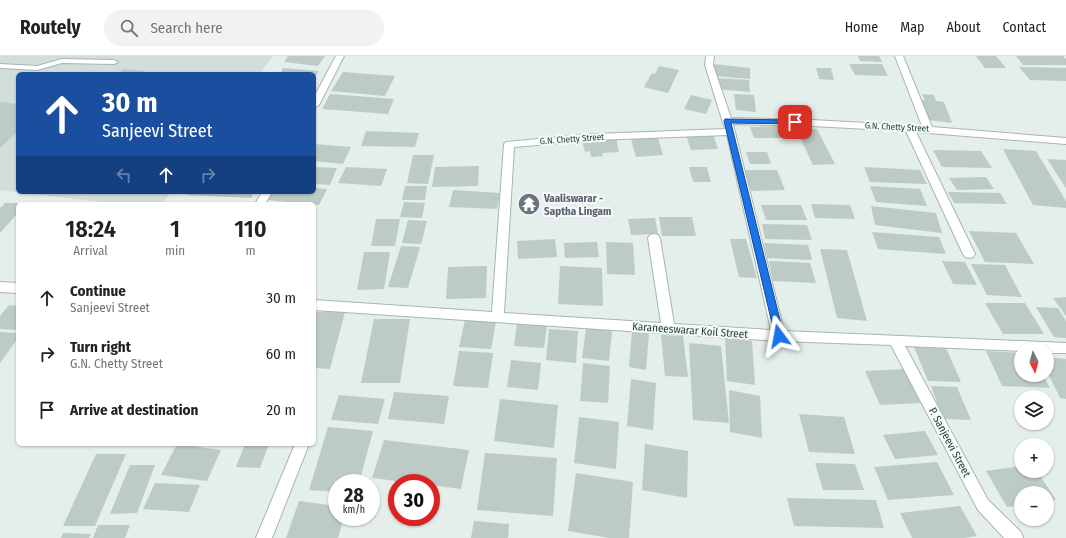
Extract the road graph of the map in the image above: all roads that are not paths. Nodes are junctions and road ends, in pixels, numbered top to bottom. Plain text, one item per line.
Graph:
1 (340, 56) edge
2 (710, 56) edge
3 (899, 56) edge
4 (114, 62) dead end
5 (0, 66) edge
6 (37, 71) edge
7 (316, 101) edge
8 (727, 121) junction
9 (909, 128) junction
10 (928, 129) junction
11 (731, 132) junction
12 (1066, 141) edge
13 (654, 238) dead end
14 (969, 254) dead end
15 (0, 287) edge
16 (16, 288) edge
17 (316, 305) edge
18 (498, 317) junction
19 (668, 328) junction
20 (779, 336) junction
21 (895, 340) junction
22 (1066, 348) edge
23 (301, 446) edge
24 (264, 538) edge
25 (1015, 538) edge

1 - 7 street
2 - 8 street
3 - 10 street
4 - 6 lane
5 - 6 lane
8 - 9 street, G.N. Chetty Street
8 - 11 street
9 - 10 street, G.N. Chetty Street
9 - 14 street
10 - 12 street, G.N. Chetty Street
11 - 18 street, G.N. Chetty Street
11 - 20 street
13 - 19 street
15 - 16 street
17 - 18 street, Karaneeswarar Koil Street
18 - 19 street, Karaneeswarar Koil Street
19 - 20 street, Karaneeswarar Koil Street
20 - 21 street, Karaneeswarar Koil Street
21 - 22 street, Karaneeswarar Koil Street
21 - 25 street, P. Sanjeevi Street
23 - 24 street

